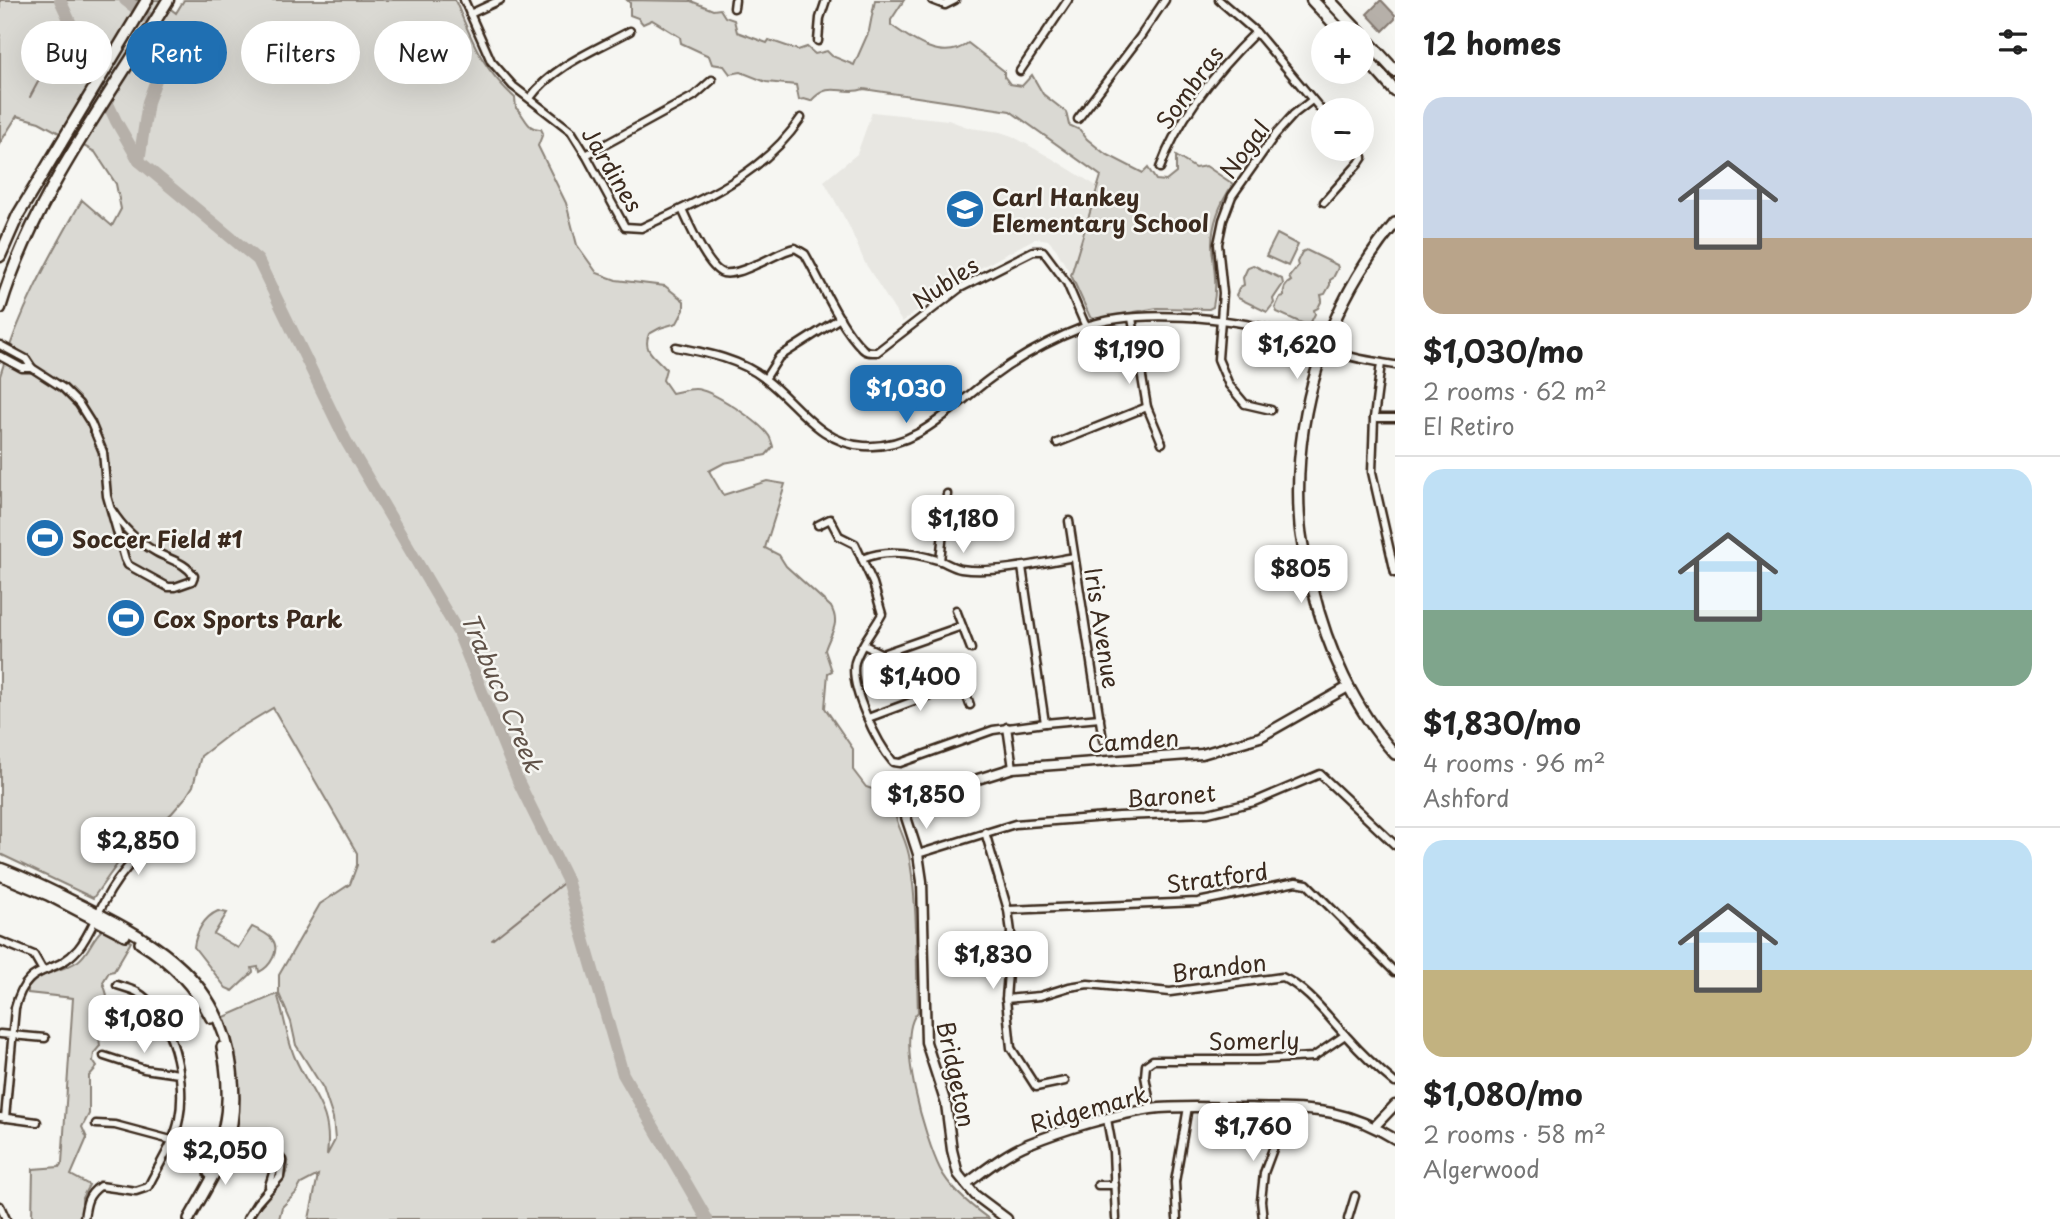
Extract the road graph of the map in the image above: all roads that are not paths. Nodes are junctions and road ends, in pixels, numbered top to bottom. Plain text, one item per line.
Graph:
1 (147, 0) edge
2 (167, 0) edge
3 (464, 0) edge
4 (500, 0) edge
5 (735, 0) edge
6 (826, 0) edge
7 (932, 0) edge
8 (955, 0) edge
9 (1068, 0) edge
10 (1164, 0) edge
11 (1219, 0) edge
12 (1312, 0) edge
13 (1329, 0) edge
14 (734, 8) dead end
15 (470, 14) junction
16 (1332, 21) edge
17 (1349, 21) edge
18 (630, 31) dead end
19 (1256, 32) junction
20 (818, 41) dead end
21 (1374, 48) edge
22 (1374, 67) edge
23 (1020, 71) dead end
24 (1395, 71) edge
25 (712, 80) dead end
26 (1395, 91) edge
27 (530, 98) junction
28 (1311, 99) edge
29 (1311, 101) edge
30 (801, 118) dead end
31 (1078, 119) dead end
32 (586, 155) junction
33 (1360, 161) edge
34 (1160, 168) dead end
35 (1324, 202) dead end
36 (682, 209) junction
37 (1395, 223) edge
38 (0, 256) edge
39 (0, 308) edge
40 (840, 318) junction
41 (1132, 318) junction
42 (1220, 319) junction
43 (1086, 327) junction
44 (0, 345) edge
45 (676, 347) dead end
46 (1323, 348) junction
47 (0, 356) edge
48 (1381, 363) junction
49 (1395, 365) edge
50 (32, 368) junction
51 (765, 379) junction
52 (1147, 407) junction
53 (1271, 410) dead end
54 (1374, 418) junction
55 (1395, 418) edge
56 (1057, 443) dead end
57 (1163, 443) dead end
58 (947, 494) dead end
59 (111, 509) junction
60 (1069, 521) dead end
61 (1395, 522) edge
62 (818, 525) dead end
63 (1384, 525) junction
64 (1074, 558) junction
65 (862, 559) junction
66 (940, 561) junction
67 (1022, 566) junction
68 (1395, 573) edge
69 (956, 610) dead end
70 (962, 626) junction
71 (864, 645) junction
72 (971, 649) dead end
73 (956, 666) dead end
74 (962, 683) junction
75 (1348, 687) junction
76 (970, 705) dead end
77 (868, 718) junction
78 (1100, 718) junction
79 (1045, 723) junction
80 (1007, 727) junction
81 (1103, 740) dead end
82 (1395, 754) edge
83 (1013, 768) junction
84 (912, 804) joint
85 (180, 830) dead end
86 (985, 832) junction
87 (1395, 845) edge
88 (918, 854) junction
89 (0, 868) edge
90 (0, 875) edge
91 (1008, 910) junction
92 (97, 916) junction
93 (0, 941) edge
94 (42, 969) junction
95 (1395, 972) edge
96 (117, 985) dead end
97 (1006, 999) junction
98 (0, 1034) edge
99 (13, 1035) junction
100 (1345, 1035) junction
101 (45, 1038) dead end
102 (104, 1056) dead end
103 (179, 1074) junction
104 (1065, 1081) dead end
105 (1395, 1083) edge
106 (1395, 1105) edge
107 (1188, 1107) junction
108 (1282, 1109) junction
109 (1151, 1110) junction
110 (3, 1117) edge
111 (1107, 1119) junction
112 (37, 1122) dead end
113 (96, 1124) dead end
114 (1375, 1126) junction
115 (226, 1139) junction
116 (1395, 1139) edge
117 (171, 1140) junction
118 (966, 1184) junction
119 (1098, 1185) dead end
120 (1115, 1185) junction
121 (1355, 1195) dead end
122 (0, 1206) edge
123 (6, 1219) edge
124 (84, 1219) edge
125 (187, 1219) edge
126 (247, 1219) edge
127 (1007, 1219) edge
128 (1116, 1219) edge
129 (1177, 1219) edge
130 (1263, 1219) edge
131 (1348, 1219) edge

1 - 38 main road
2 - 39 main road
3 - 15 street, Jardines
4 - 15 street
5 - 14 street
6 - 20 street
7 - 8 street
9 - 23 street
10 - 31 street
11 - 19 street
12 - 16 main road
13 - 17 main road
15 - 27 street, Jardines
18 - 27 street
19 - 28 street
19 - 34 street, Sombras
21 - 24 main road
22 - 26 main road
25 - 32 street
27 - 32 street, Jardines
29 - 42 street, Nogal
30 - 36 street, Jardines
32 - 36 street, Jardines
33 - 35 street
36 - 40 street
37 - 46 main road
40 - 43 street, Nubles
40 - 51 street
41 - 42 street
41 - 43 street
41 - 52 street
42 - 46 street
42 - 53 street, Nogal
43 - 51 street
44 - 50 street
45 - 51 street
46 - 48 street
46 - 75 main road
47 - 50 street
48 - 49 street
48 - 54 street
50 - 59 street
52 - 56 street
52 - 57 street
54 - 55 street
54 - 63 street
58 - 66 street
59 - 59 street
60 - 64 street, Iris Avenue
61 - 63 street
62 - 65 street
63 - 68 street
64 - 67 street
64 - 78 street, Iris Avenue
65 - 66 street
65 - 71 street
66 - 67 street
67 - 79 street
69 - 70 street
70 - 71 street
70 - 72 street
71 - 77 street
73 - 74 street
74 - 76 street
74 - 77 street
75 - 82 main road
75 - 83 street, Camden
77 - 80 street
78 - 79 street
78 - 81 street, Iris Avenue
79 - 80 street
80 - 83 street
83 - 84 street, Camden
84 - 88 street, Bridgeton
85 - 92 street
86 - 87 street, Baronet
86 - 88 street, Baronet
86 - 91 street
88 - 118 street, Bridgeton
89 - 92 main road
90 - 92 main road
91 - 95 street, Stratford
91 - 97 street
92 - 94 street
92 - 115 main road
93 - 94 street
94 - 99 street
96 - 103 street
97 - 100 street, Brandon
97 - 104 street
98 - 99 street
99 - 101 street
99 - 110 street
100 - 105 street, Brandon
100 - 109 street, Somerly
102 - 103 street
103 - 117 street
106 - 114 street
107 - 108 street, Ridgemark
107 - 109 street, Ridgemark
107 - 129 street
108 - 114 street, Ridgemark
108 - 130 street
109 - 111 street, Ridgemark
110 - 112 street
111 - 118 street, Ridgemark
111 - 120 street
113 - 117 street
114 - 116 street, Ridgemark
115 - 125 main road
115 - 126 street
117 - 124 street
118 - 127 street
119 - 120 street
120 - 128 street
121 - 131 street
122 - 123 street

